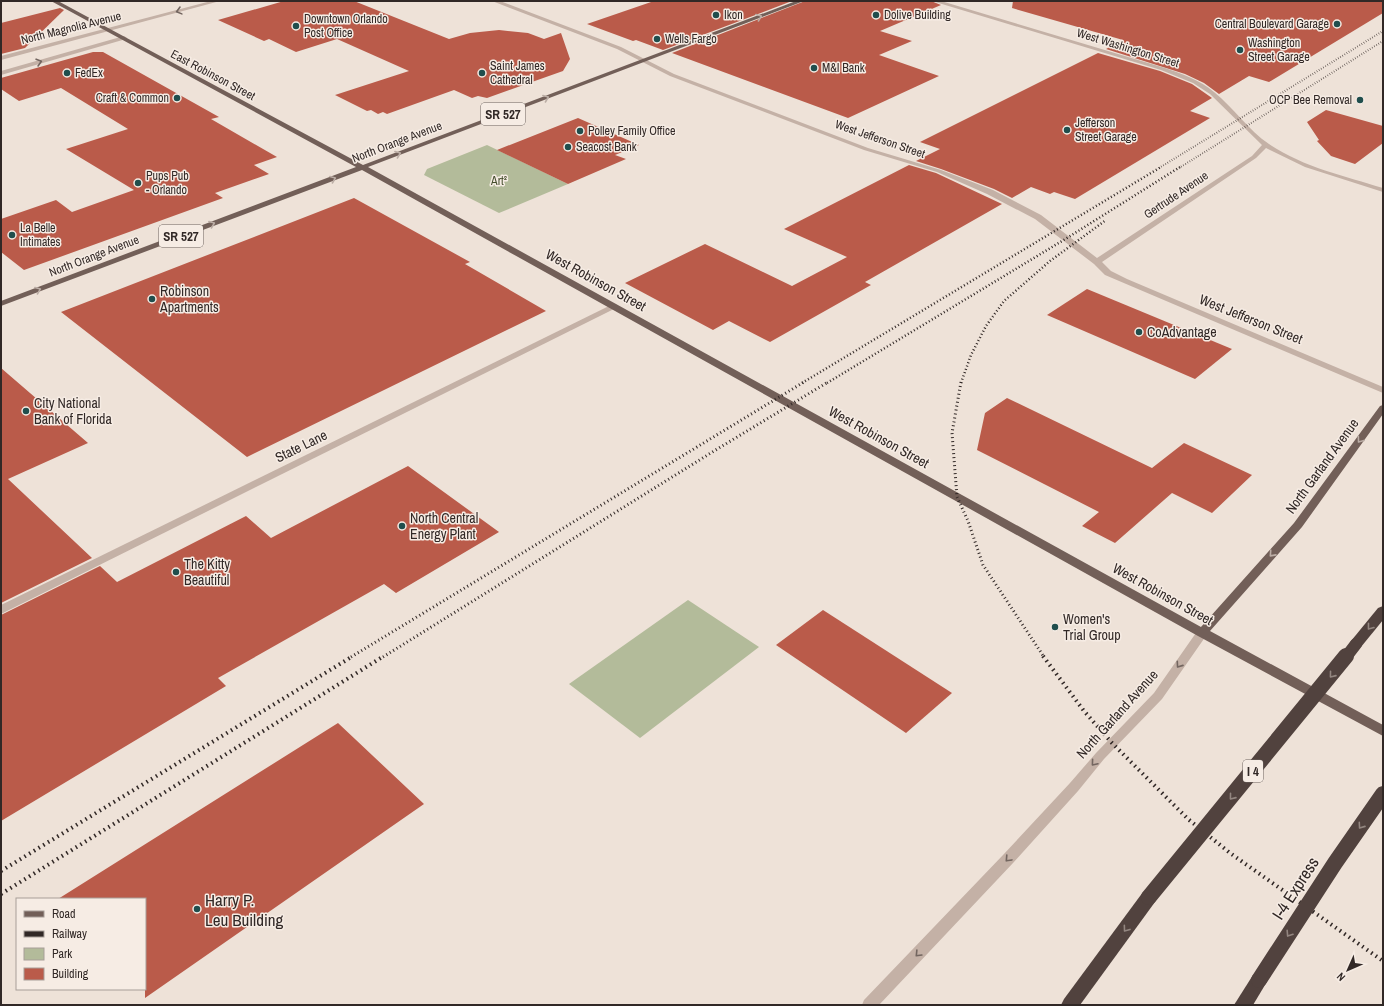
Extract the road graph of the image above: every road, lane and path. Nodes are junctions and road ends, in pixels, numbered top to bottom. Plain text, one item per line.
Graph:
1 (54, 1) edge
2 (217, 1) edge
3 (495, 1) edge
4 (801, 1) edge
5 (935, 1) edge
6 (109, 30) junction
7 (124, 38) junction
8 (1, 58) edge
9 (644, 61) junction
10 (1, 73) edge
11 (1266, 145) junction
12 (362, 168) junction
13 (1383, 190) edge
14 (1097, 262) junction
15 (1, 304) edge
16 (614, 307) junction
17 (1383, 390) edge
18 (1383, 408) edge
19 (1, 610) edge
20 (1383, 611) edge
21 (1202, 633) junction
22 (1383, 731) edge
23 (1383, 794) edge
24 (869, 1005) edge
25 (1070, 1005) edge
26 (1243, 1005) edge

1 - 6 main road, East Robinson Street
2 -> 6 street, North Magnolia Avenue
3 - 9 street, West Jefferson Street
9 -> 4 main road, North Orange Avenue / SR 527
5 - 11 street, West Washington Street
6 - 7 main road, East Robinson Street
6 - 8 street, North Magnolia Avenue
10 -> 7 street, North Magnolia Avenue
7 - 12 main road, East Robinson Street
12 -> 9 main road, North Orange Avenue / SR 527
9 - 14 street, West Jefferson Street
11 - 13 street, West Washington Street
11 - 14 street, Gertrude Avenue
15 -> 12 main road, North Orange Avenue / SR 527
12 - 16 main road, West Robinson Street
14 - 17 street, West Jefferson Street
16 - 19 street, State Lane
16 - 21 main road, West Robinson Street
18 -> 21 main road, North Garland Avenue
20 -> 25 highway, I 4, bridge
21 - 22 main road, West Robinson Street
21 -> 24 street, North Garland Avenue
23 -> 26 highway, I-4 Express, bridge

